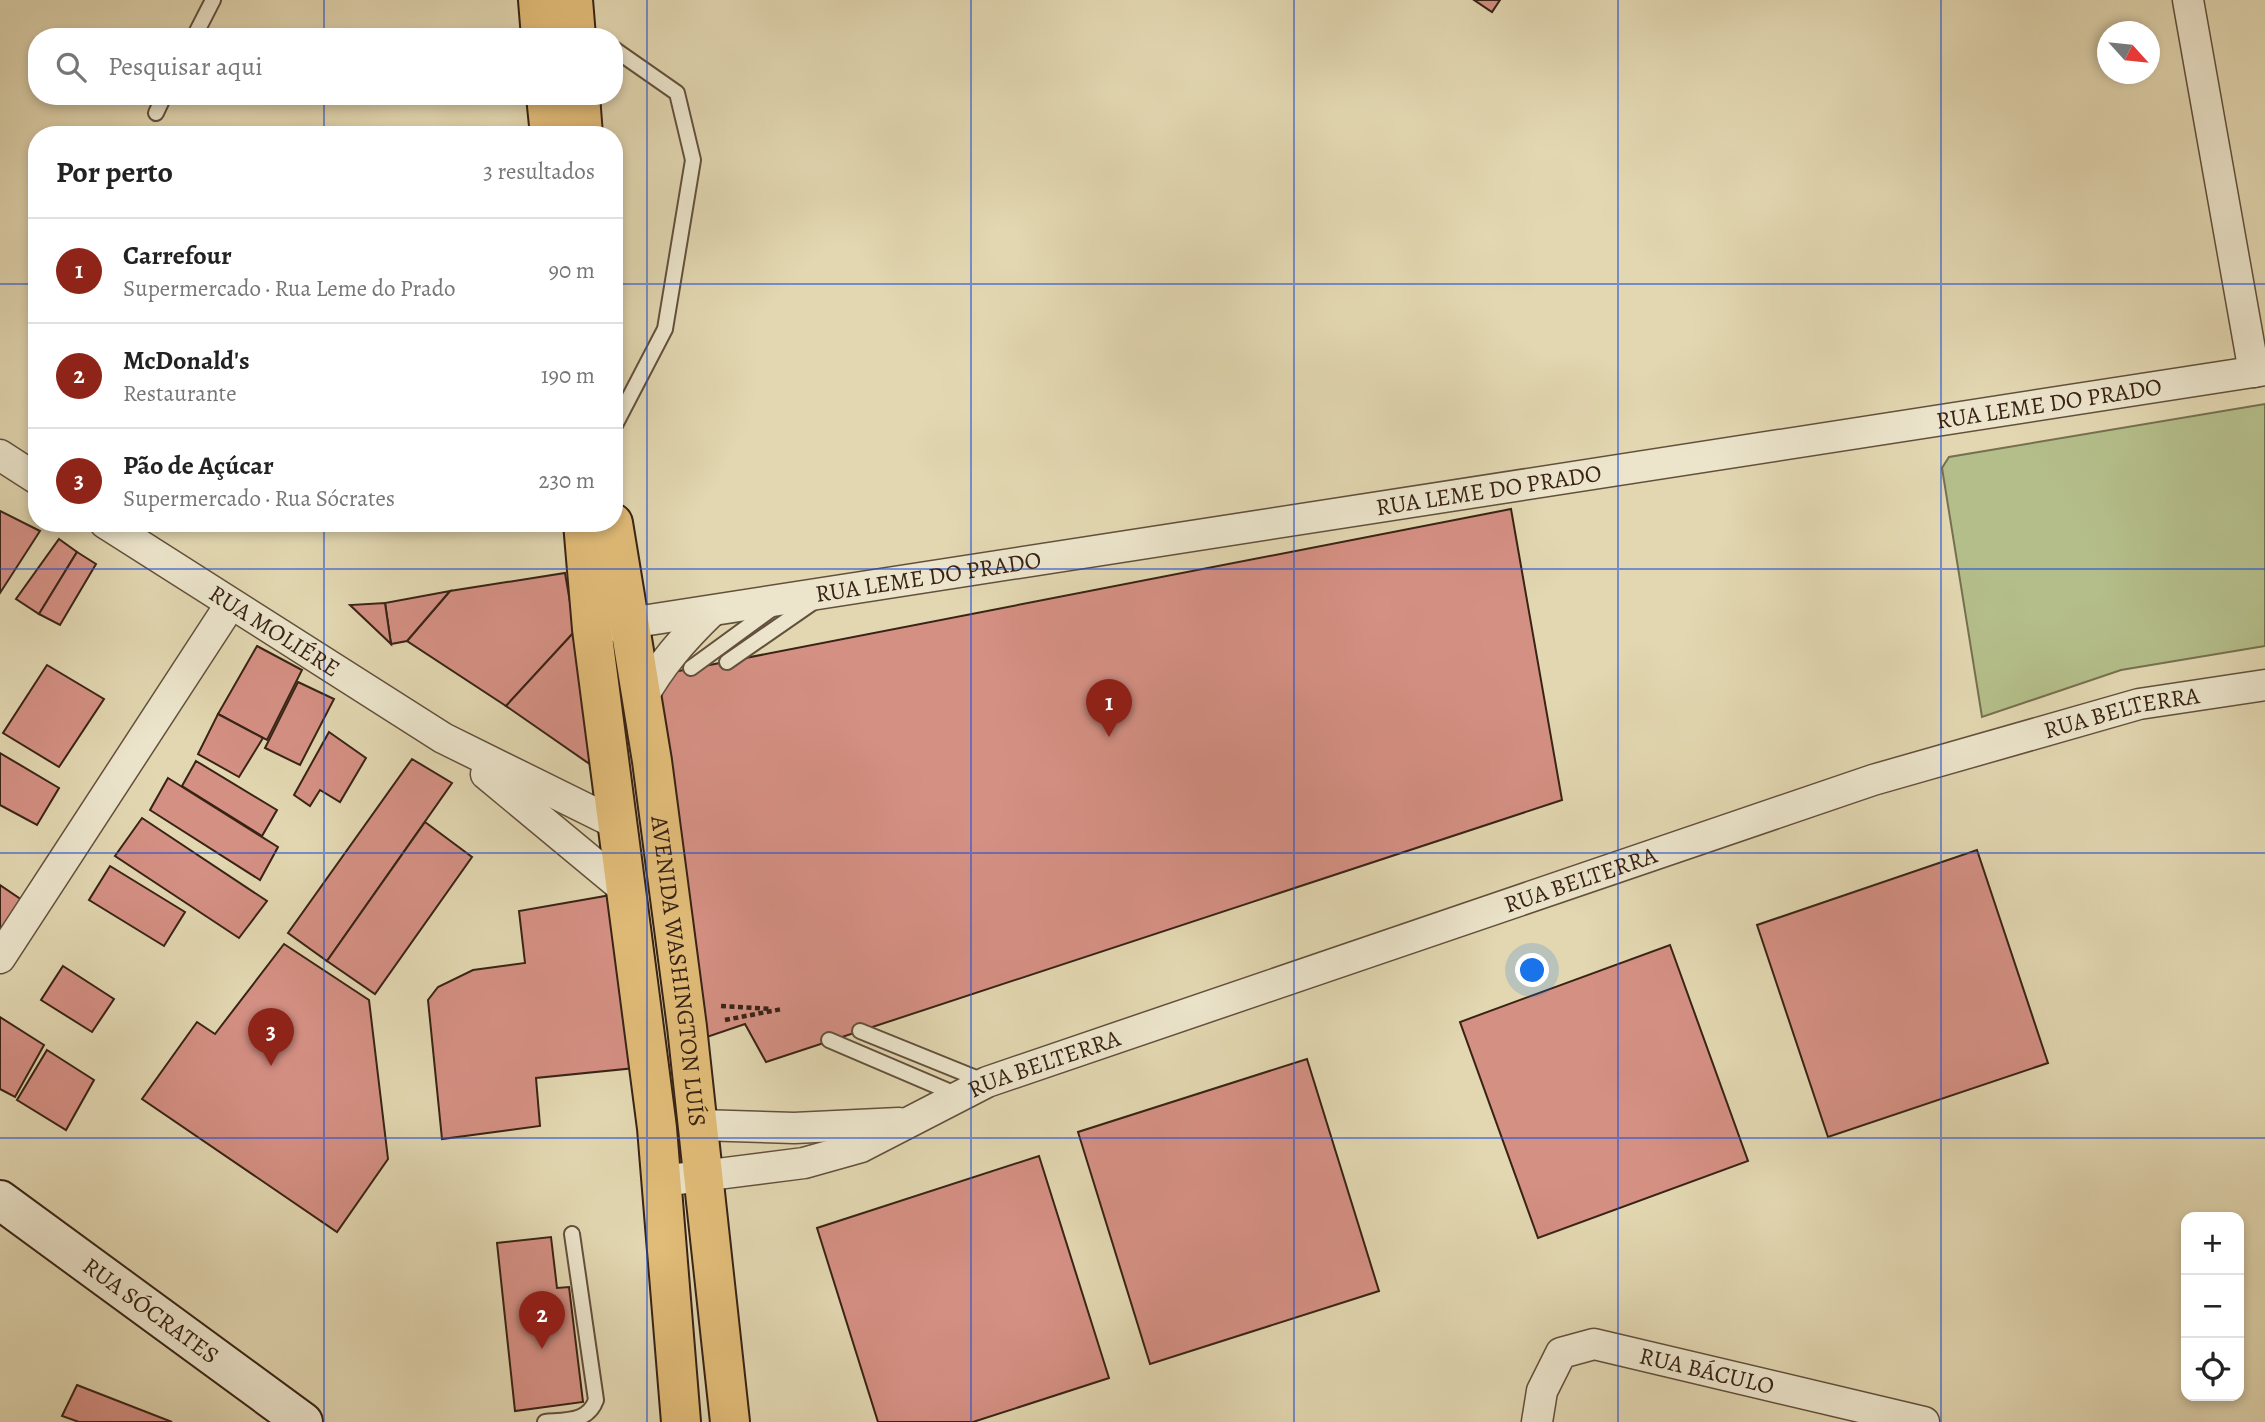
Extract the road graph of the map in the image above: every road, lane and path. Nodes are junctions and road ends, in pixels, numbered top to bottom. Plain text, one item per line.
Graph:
1 (213, 0) edge
2 (2188, 0) edge
3 (199, 28) edge
4 (623, 55) edge
5 (160, 105) edge
6 (547, 105) edge
7 (581, 105) edge
8 (156, 113) dead end
9 (549, 126) edge
10 (582, 126) edge
11 (2260, 371) edge
12 (623, 410) edge
13 (0, 455) edge
14 (28, 473) edge
15 (119, 532) edge
16 (585, 532) edge
17 (613, 532) edge
18 (831, 590) junction
19 (788, 597) junction
20 (230, 605) junction
21 (712, 611) junction
22 (610, 626) junction
23 (727, 662) dead end
24 (691, 668) dead end
25 (2265, 685) edge
26 (641, 700) junction
27 (443, 738) junction
28 (619, 825) junction
29 (627, 891) junction
30 (0, 958) edge
31 (716, 1006) dead end
32 (736, 1018) dead end
33 (860, 1031) dead end
34 (829, 1040) dead end
35 (988, 1082) junction
36 (960, 1096) junction
37 (909, 1123) junction
38 (699, 1125) junction
39 (704, 1178) junction
40 (662, 1181) junction
41 (1, 1206) edge
42 (572, 1234) dead end
43 (303, 1422) edge
44 (545, 1422) edge
45 (681, 1422) edge
46 (730, 1422) edge
47 (1538, 1422) edge
48 (1924, 1422) edge

1 - 3 lane
2 - 11 street
4 - 12 lane
5 - 8 lane
6 - 9 main road
7 - 10 main road
11 - 18 street, RUA LEME DO PRADO
13 - 14 street
15 - 20 street, RUA MOLIÉRE
16 - 22 main road, AVENIDA WASHINGTON LUÍS
17 - 22 main road, AVENIDA WASHINGTON LUÍS
18 - 19 street, RUA LEME DO PRADO
18 - 23 lane
19 - 21 street, RUA LEME DO PRADO
19 - 24 lane
20 - 27 street, RUA MOLIÉRE
20 - 30 street
21 - 22 street, RUA LEME DO PRADO
21 - 26 street
22 - 26 main road, AVENIDA WASHINGTON LUÍS
22 - 28 main road, AVENIDA WASHINGTON LUÍS
25 - 35 street, RUA BELTERRA
26 - 38 main road, AVENIDA WASHINGTON LUÍS
27 - 28 street, RUA MOLIÉRE
27 - 29 street, RUA MOLIÉRE
28 - 29 main road, AVENIDA WASHINGTON LUÍS
29 - 40 main road, AVENIDA WASHINGTON LUÍS
31 - 32 path
33 - 35 lane
34 - 36 lane
35 - 36 street, RUA BELTERRA
36 - 37 street, RUA BELTERRA
37 - 38 street, RUA BELTERRA
37 - 39 street, RUA BELTERRA
38 - 39 main road, AVENIDA WASHINGTON LUÍS
39 - 40 street, RUA BELTERRA
39 - 46 main road, AVENIDA WASHINGTON LUÍS
40 - 45 main road, AVENIDA WASHINGTON LUÍS
41 - 43 street, RUA SÓCRATES
42 - 44 lane
47 - 48 street, RUA BÁCULO

